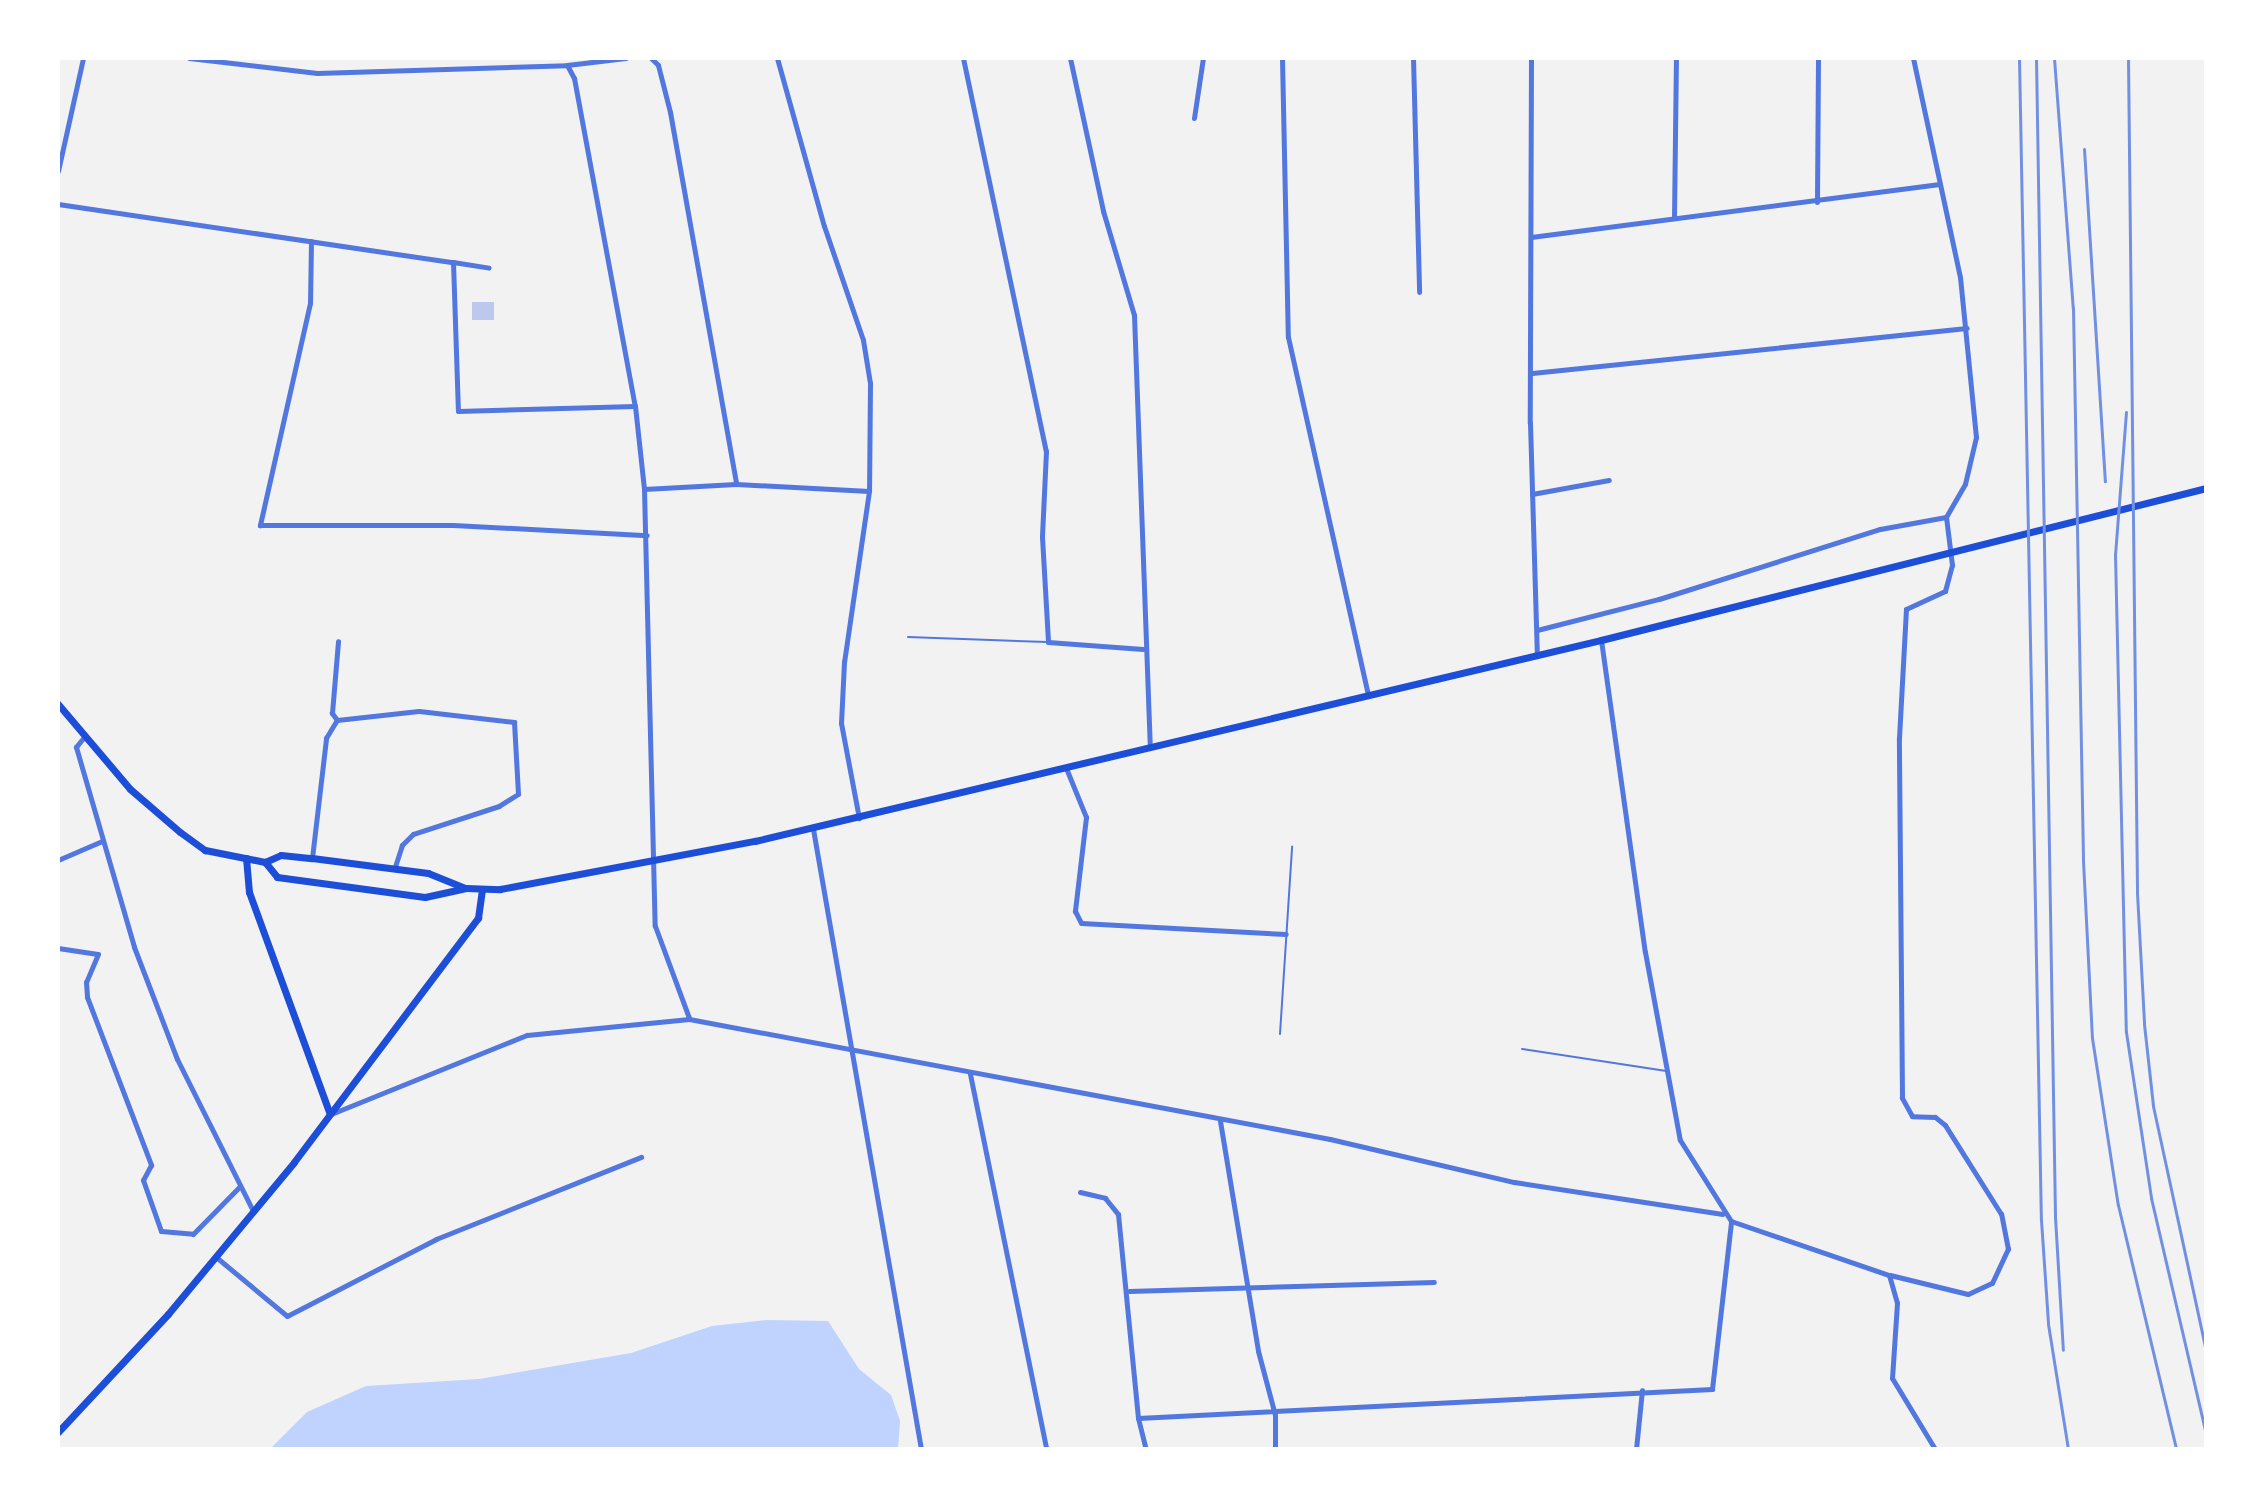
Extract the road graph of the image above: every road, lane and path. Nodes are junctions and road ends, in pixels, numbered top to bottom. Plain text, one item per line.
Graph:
1 (83, 58) edge
2 (189, 58) edge
3 (626, 58) edge
4 (651, 58) edge
5 (777, 58) edge
6 (963, 58) edge
7 (1070, 58) edge
8 (1203, 58) edge
9 (1282, 58) edge
10 (1413, 58) edge
11 (1531, 58) edge
12 (1676, 58) edge
13 (1818, 58) edge
14 (1913, 58) edge
15 (567, 65) junction
16 (1194, 118) dead end
17 (58, 171) edge
18 (1940, 184) junction
19 (1817, 202) junction
20 (58, 204) edge
21 (1674, 218) junction
22 (1531, 237) junction
23 (311, 241) junction
24 (453, 262) junction
25 (489, 268) dead end
26 (1419, 292) dead end
27 (1967, 328) junction
28 (1532, 373) junction
29 (635, 406) junction
30 (1609, 480) dead end
31 (736, 484) junction
32 (2204, 488) edge
33 (644, 489) junction
34 (869, 491) junction
35 (1532, 494) junction
36 (1946, 517) junction
37 (647, 535) junction
38 (1537, 630) junction
39 (908, 637) dead end
40 (1601, 640) junction
41 (338, 641) dead end
42 (1048, 642) junction
43 (1143, 649) junction
44 (1537, 654) junction
45 (1368, 696) junction
46 (58, 704) edge
47 (337, 720) junction
48 (84, 737) junction
49 (1150, 748) junction
50 (1066, 768) junction
51 (859, 818) junction
52 (813, 829) junction
53 (102, 841) junction
54 (1292, 846) dead end
55 (246, 858) junction
56 (312, 858) junction
57 (58, 860) edge
58 (652, 860) junction
59 (265, 862) junction
60 (394, 869) junction
61 (466, 888) junction
62 (482, 889) junction
63 (1286, 934) junction
64 (58, 948) edge
65 (689, 1019) junction
66 (1280, 1034) dead end
67 (852, 1049) junction
68 (1522, 1049) dead end
69 (1667, 1071) junction
70 (970, 1074) junction
71 (330, 1114) junction
72 (1220, 1121) junction
73 (641, 1157) dead end
74 (240, 1186) junction
75 (1080, 1192) dead end
76 (254, 1212) junction
77 (1723, 1214) junction
78 (1731, 1221) junction
79 (216, 1257) junction
80 (1889, 1275) junction
81 (1434, 1282) dead end
82 (1247, 1288) junction
83 (1129, 1291) junction
84 (1642, 1390) junction
85 (1275, 1415) junction
86 (1138, 1418) junction
87 (58, 1432) edge
88 (921, 1449) edge
89 (1046, 1449) edge
90 (1146, 1449) edge
91 (1275, 1449) edge
92 (1636, 1449) edge
93 (1935, 1449) edge

1 - 17 street
2 - 15 street
3 - 15 street
4 - 31 street
5 - 34 street
6 - 42 street
7 - 43 street
8 - 16 street
9 - 45 street
10 - 26 street
11 - 22 street
12 - 21 street
13 - 19 street
14 - 18 street
15 - 29 street
18 - 19 street
18 - 27 street
19 - 21 street
20 - 23 street
21 - 22 street
22 - 28 street
23 - 24 street
23 - 37 street
24 - 25 street
24 - 29 street
27 - 28 street
27 - 36 street
28 - 35 street
29 - 33 street
30 - 35 street
31 - 33 street
31 - 34 street
32 - 40 main road
33 - 37 street
34 - 51 street
35 - 38 street
36 - 38 street
36 - 80 street
37 - 58 street
38 - 44 street
39 - 42 lane
40 - 44 main road
40 - 69 street
41 - 47 street
42 - 43 street
43 - 49 street
44 - 45 main road
45 - 49 main road
46 - 48 main road
47 - 56 street
47 - 60 street
48 - 53 street
48 - 55 main road
49 - 50 main road
50 - 51 main road
50 - 63 street
51 - 52 main road
52 - 58 main road
52 - 67 street
53 - 57 street
53 - 74 street
54 - 63 lane
55 - 59 main road
55 - 71 main road
56 - 59 main road
56 - 60 main road
58 - 62 main road
58 - 65 street
59 - 61 main road
60 - 61 main road
61 - 62 main road
62 - 71 main road
63 - 66 lane
64 - 74 street
65 - 67 street
65 - 71 street
67 - 70 street
67 - 88 street
68 - 69 lane
69 - 77 street
70 - 72 street
70 - 89 street
71 - 76 main road
72 - 77 street
72 - 82 street
73 - 79 street
74 - 76 street
75 - 83 street
76 - 79 main road
77 - 78 street
78 - 80 street
78 - 84 street
79 - 87 main road
80 - 93 street
81 - 82 street
82 - 83 street
82 - 85 street
83 - 86 street
84 - 85 street
84 - 92 street
85 - 86 street
85 - 91 street
86 - 90 street

